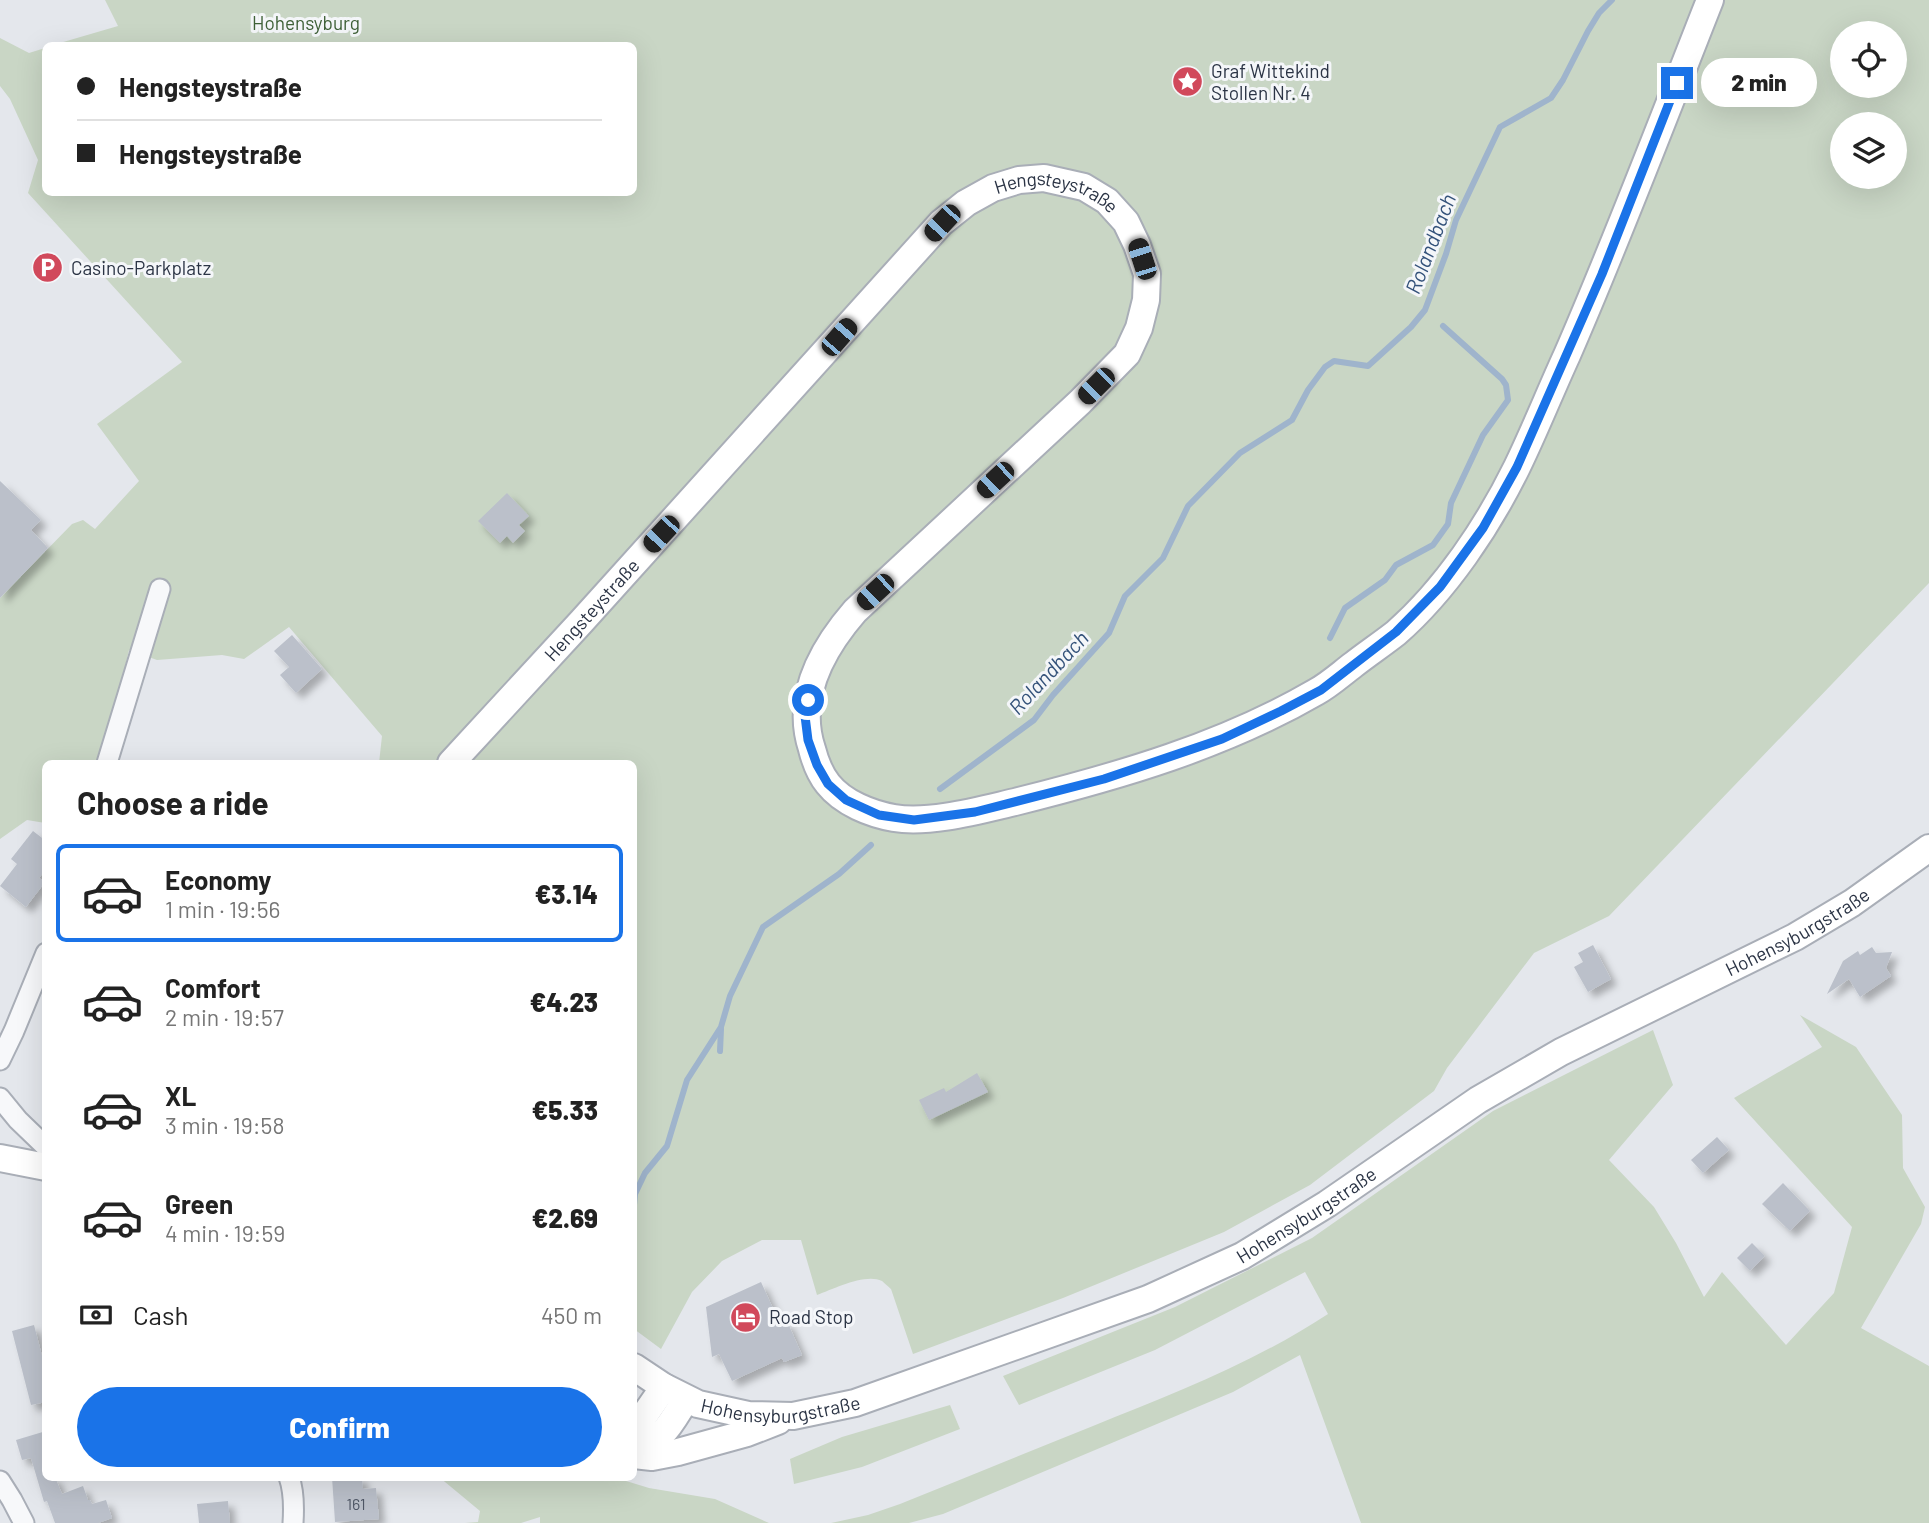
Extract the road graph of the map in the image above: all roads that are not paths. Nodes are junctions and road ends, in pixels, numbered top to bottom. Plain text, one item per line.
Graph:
1 (1710, 0) edge
2 (160, 589) dead end
3 (108, 760) edge
4 (454, 760) edge
5 (1929, 848) edge
6 (42, 966) edge
7 (0, 1060) edge
8 (0, 1098) edge
9 (42, 1143) edge
10 (0, 1158) edge
11 (42, 1166) edge
12 (637, 1369) edge
13 (675, 1393) junction
14 (793, 1416) junction
15 (637, 1425) edge
16 (637, 1450) edge
17 (637, 1453) edge
18 (0, 1481) edge
19 (290, 1481) edge
20 (23, 1523) edge
21 (293, 1523) edge

1 - 4 main road, Hengsteystraße
2 - 3 street
5 - 14 main road, Hohensyburgstraße
6 - 7 street
8 - 9 street
10 - 11 main road
12 - 13 main road, Hohensyburgstraße
13 - 14 main road, Hohensyburgstraße
13 - 15 main road
13 - 16 main road
14 - 17 main road
18 - 20 street
19 - 21 street

